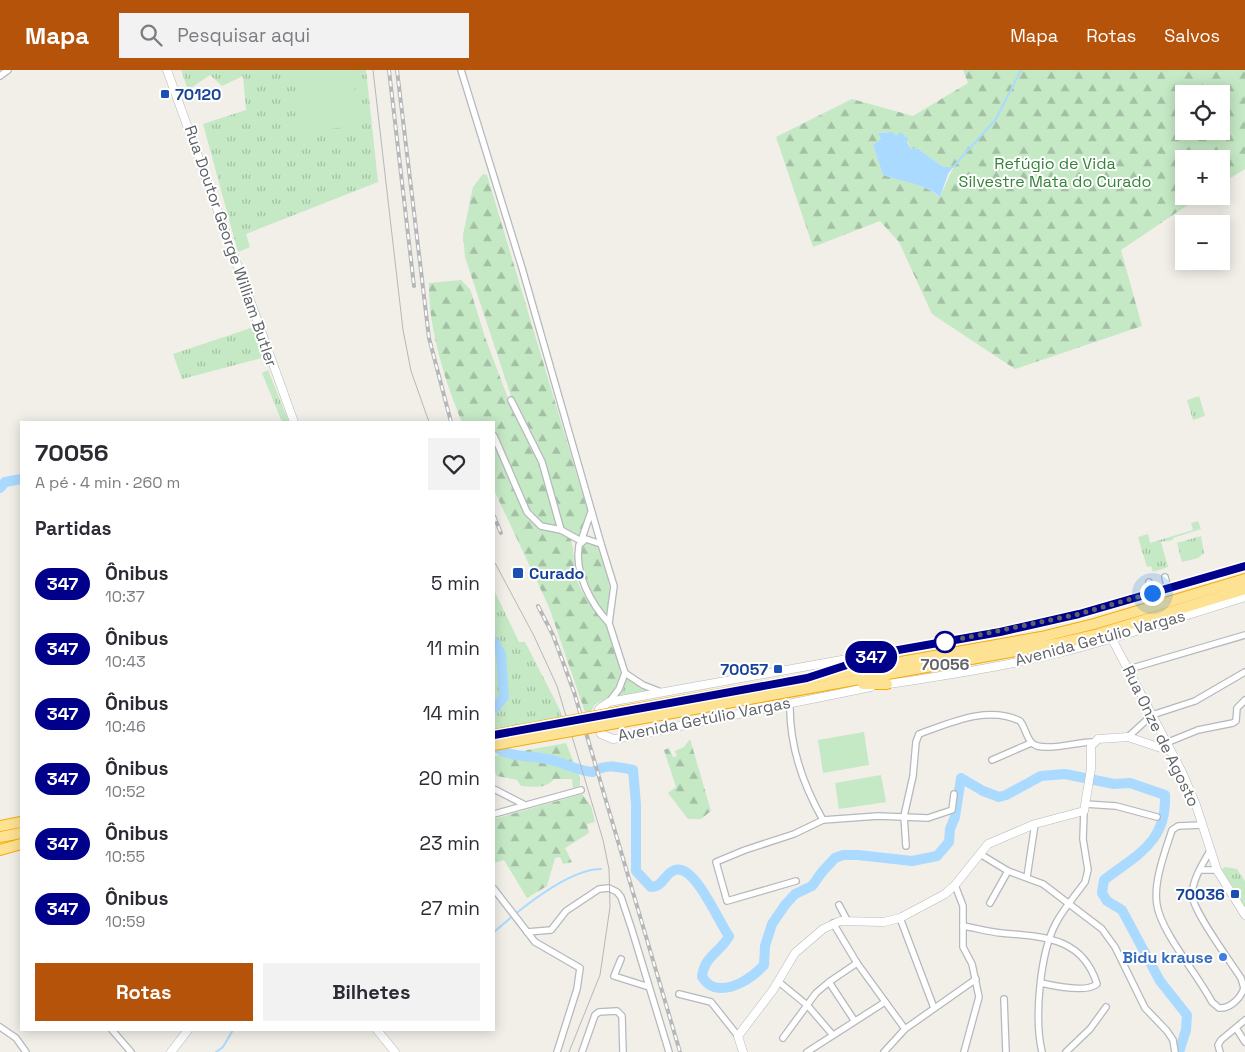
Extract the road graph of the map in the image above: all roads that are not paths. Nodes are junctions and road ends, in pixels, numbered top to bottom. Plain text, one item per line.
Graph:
1 (8, 70) edge
2 (167, 70) edge
3 (461, 70) edge
4 (0, 76) edge
5 (511, 400) dead end
6 (294, 421) edge
7 (495, 438) edge
8 (591, 512) junction
9 (561, 530) junction
10 (581, 541) junction
11 (601, 544) junction
12 (1245, 566) edge
13 (1166, 577) dead end
14 (1245, 579) edge
15 (1149, 582) dead end
16 (1168, 588) junction
17 (1245, 589) edge
18 (1152, 593) junction
19 (1245, 597) edge
20 (609, 623) junction
21 (1245, 635) edge
22 (1112, 638) junction
23 (887, 652) junction
24 (1129, 669) junction
25 (1245, 672) edge
26 (625, 673) junction
27 (807, 678) junction
28 (839, 684) junction
29 (887, 684) junction
30 (661, 692) junction
31 (1245, 700) edge
32 (609, 702) junction
33 (790, 703) junction
34 (1152, 714) junction
35 (620, 717) junction
36 (495, 735) edge
37 (1128, 737) junction
38 (1094, 742) junction
39 (1031, 743) junction
40 (1166, 743) junction
41 (495, 745) edge
42 (1170, 751) junction
43 (992, 760) dead end
44 (495, 789) edge
45 (581, 790) dead end
46 (954, 794) dead end
47 (523, 804) junction
48 (1084, 808) junction
49 (495, 814) edge
50 (904, 816) junction
51 (1157, 817) dead end
52 (823, 820) junction
53 (20, 822) edge
54 (1035, 824) junction
55 (1202, 825) junction
56 (0, 826) edge
57 (20, 833) edge
58 (0, 837) edge
59 (20, 844) edge
60 (906, 846) dead end
61 (0, 850) edge
62 (1210, 851) junction
63 (980, 854) junction
64 (1200, 870) junction
65 (1217, 870) junction
66 (1008, 871) junction
67 (1027, 877) junction
68 (796, 881) dead end
69 (955, 885) junction
70 (495, 890) edge
71 (1069, 902) junction
72 (990, 903) dead end
73 (839, 905) dead end
74 (1245, 915) edge
75 (900, 918) junction
76 (847, 920) junction
77 (833, 923) junction
78 (963, 926) junction
79 (527, 932) junction
80 (1050, 937) junction
81 (621, 959) dead end
82 (858, 964) junction
83 (976, 979) junction
84 (779, 982) junction
85 (829, 982) junction
86 (1041, 983) junction
87 (649, 987) junction
88 (1244, 988) edge
89 (679, 994) dead end
90 (1004, 999) dead end
91 (885, 1002) junction
92 (808, 1005) junction
93 (1106, 1007) dead end
94 (934, 1008) junction
95 (854, 1020) junction
96 (1245, 1020) edge
97 (0, 1027) edge
98 (1236, 1028) junction
99 (905, 1029) junction
100 (113, 1031) edge
101 (187, 1031) edge
102 (378, 1031) edge
103 (832, 1034) junction
104 (738, 1036) junction
105 (783, 1038) dead end
106 (1245, 1042) edge
107 (885, 1051) edge
108 (26, 1052) edge
109 (131, 1052) edge
110 (171, 1052) edge
111 (395, 1052) edge
112 (557, 1052) edge
113 (582, 1052) edge
114 (623, 1052) edge
115 (665, 1052) edge
116 (669, 1052) edge
117 (743, 1052) edge
118 (807, 1052) edge
119 (964, 1052) edge
120 (1006, 1052) edge
121 (1042, 1052) edge
122 (1066, 1052) edge
123 (1175, 1052) edge
124 (1220, 1052) edge

1 - 4 street
2 - 6 street, Rua Doutor George William Butler
3 - 8 street
5 - 9 street
7 - 9 street
8 - 10 street
8 - 11 street
9 - 10 street
10 - 11 street
10 - 20 street
11 - 20 street
12 - 16 street, Avenida Getúlio Vargas
13 - 16 street
14 - 27 highway
15 - 18 street
16 - 18 street, Avenida Getúlio Vargas
17 - 28 highway
18 - 23 street, Avenida Getúlio Vargas
19 - 22 street, Avenida Getúlio Vargas
20 - 26 street
21 - 24 street
22 - 24 street, Rua Onze de Agosto
22 - 29 street, Avenida Getúlio Vargas
23 - 27 highway
23 - 30 street, Avenida Getúlio Vargas
24 - 34 street, Rua Onze de Agosto
25 - 34 street
26 - 30 street
26 - 32 street
27 - 35 highway
28 - 29 highway
28 - 35 highway
29 - 33 street, Avenida Getúlio Vargas
30 - 32 street, Avenida Getúlio Vargas
31 - 40 street
32 - 33 street, Avenida Getúlio Vargas
33 - 52 street
34 - 37 street
34 - 40 street, Rua Onze de Agosto
35 - 36 highway, bridge
35 - 41 highway, bridge
37 - 38 street
37 - 42 street
38 - 39 street
38 - 48 street
39 - 43 street
39 - 50 street
40 - 42 street, Rua Onze de Agosto
42 - 55 street, Rua Onze de Agosto
44 - 47 street
45 - 47 street
46 - 50 street
47 - 49 street
48 - 51 street
48 - 54 street
48 - 71 street
50 - 52 street
50 - 60 street
52 - 68 street
53 - 56 highway
54 - 63 street
54 - 67 street
55 - 62 street, Rua Onze de Agosto
55 - 88 street
57 - 58 highway
59 - 61 highway
62 - 64 street
62 - 65 street, Rua Onze de Agosto
63 - 66 street
63 - 69 street
64 - 65 street
64 - 88 street
65 - 74 street, Rua Onze de Agosto
66 - 67 street
66 - 72 street
67 - 71 street
69 - 75 street
69 - 78 street
70 - 79 street
71 - 80 street
71 - 123 street
73 - 76 street
75 - 76 street
75 - 94 street
76 - 77 street
77 - 82 street
77 - 84 street
78 - 80 street
78 - 83 street
79 - 87 street
79 - 112 street
80 - 86 street
80 - 86 street
81 - 87 street
82 - 85 street
82 - 91 street
83 - 94 street
83 - 119 street
84 - 92 street
84 - 104 street
85 - 92 street
85 - 95 street
86 - 121 street
87 - 116 street
89 - 104 street
90 - 120 street
91 - 95 street
91 - 99 street
92 - 103 street
92 - 105 street
93 - 122 street
94 - 99 street
95 - 103 street
96 - 98 street
97 - 108 street
98 - 106 street
98 - 124 street
99 - 107 street
100 - 109 street
101 - 110 street
102 - 111 street
103 - 118 street
104 - 117 street
113 - 114 street
115 - 116 street

